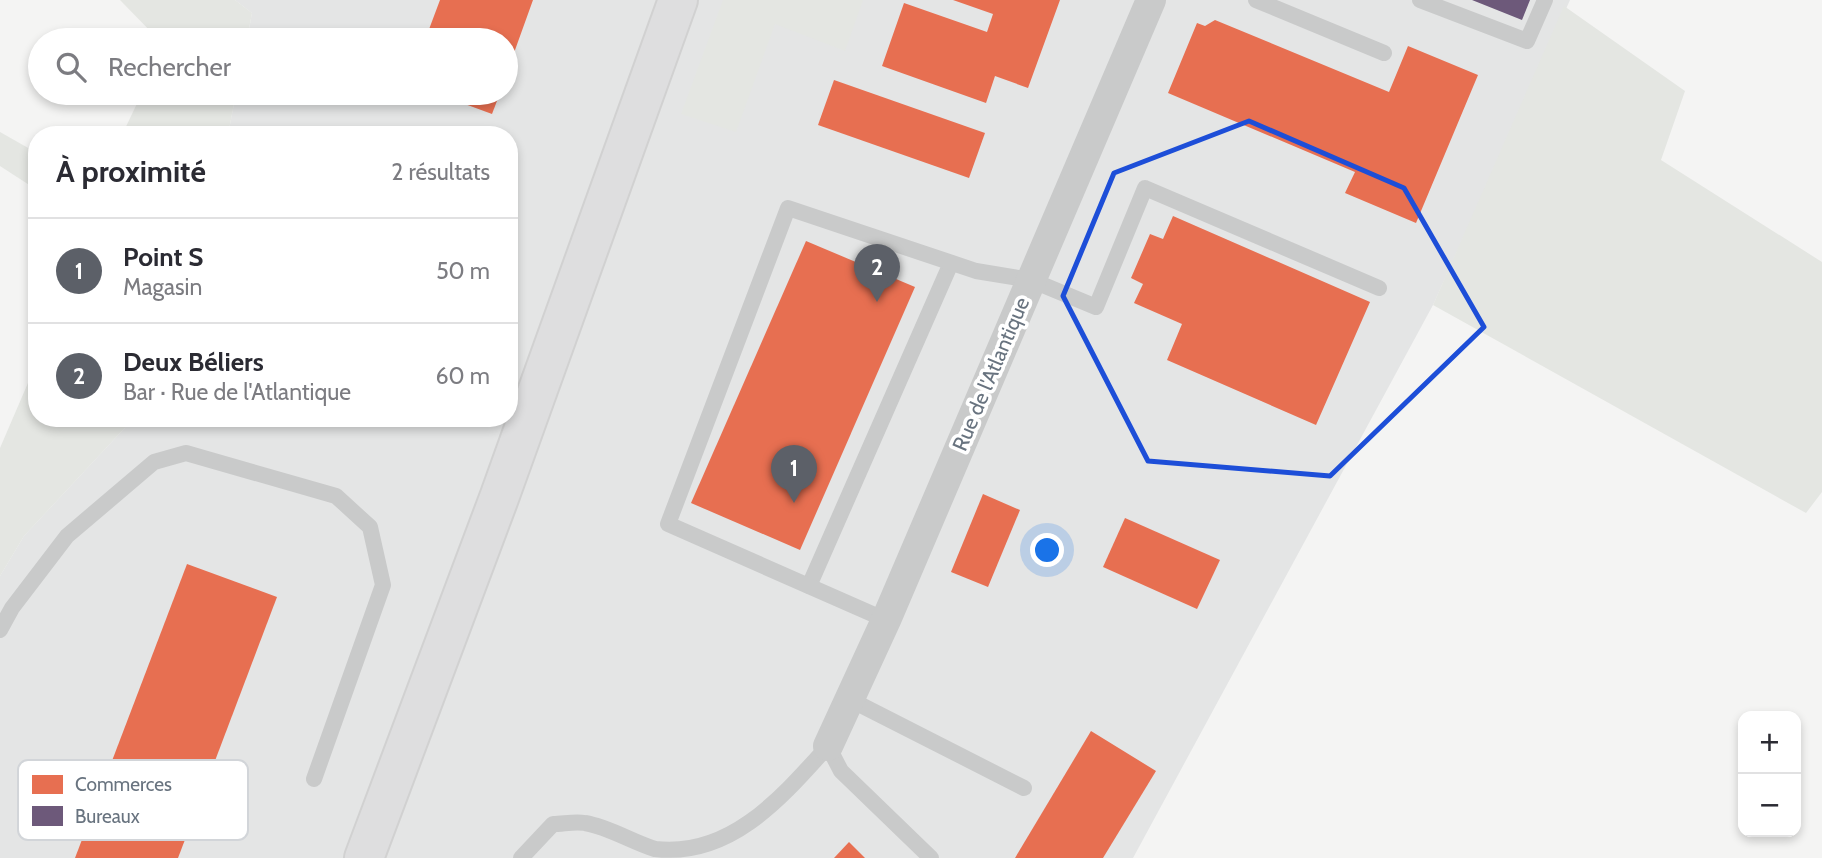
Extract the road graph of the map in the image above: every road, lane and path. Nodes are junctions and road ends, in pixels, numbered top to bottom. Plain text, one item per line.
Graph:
1 (678, 0) edge
2 (1151, 0) edge
3 (1256, 0) edge
4 (1420, 0) edge
5 (1545, 0) edge
6 (1384, 53) dead end
7 (951, 263) junction
8 (1031, 281) junction
9 (1379, 288) dead end
10 (810, 586) junction
11 (886, 620) junction
12 (0, 630) edge
13 (849, 699) junction
14 (828, 746) junction
15 (314, 779) dead end
16 (1024, 789) dead end
17 (364, 858) edge
18 (521, 858) edge
19 (932, 858) edge

1 - 17 main road
2 - 8 street, Rue de l'Atlantique
3 - 6 lane
4 - 5 lane
7 - 8 lane
7 - 10 lane
7 - 10 lane
8 - 9 lane
8 - 11 street, Rue de l'Atlantique
10 - 11 lane
11 - 13 street, Rue de l'Atlantique
12 - 15 lane
13 - 14 street, Rue de l'Atlantique
13 - 16 lane
14 - 18 lane
14 - 19 lane

